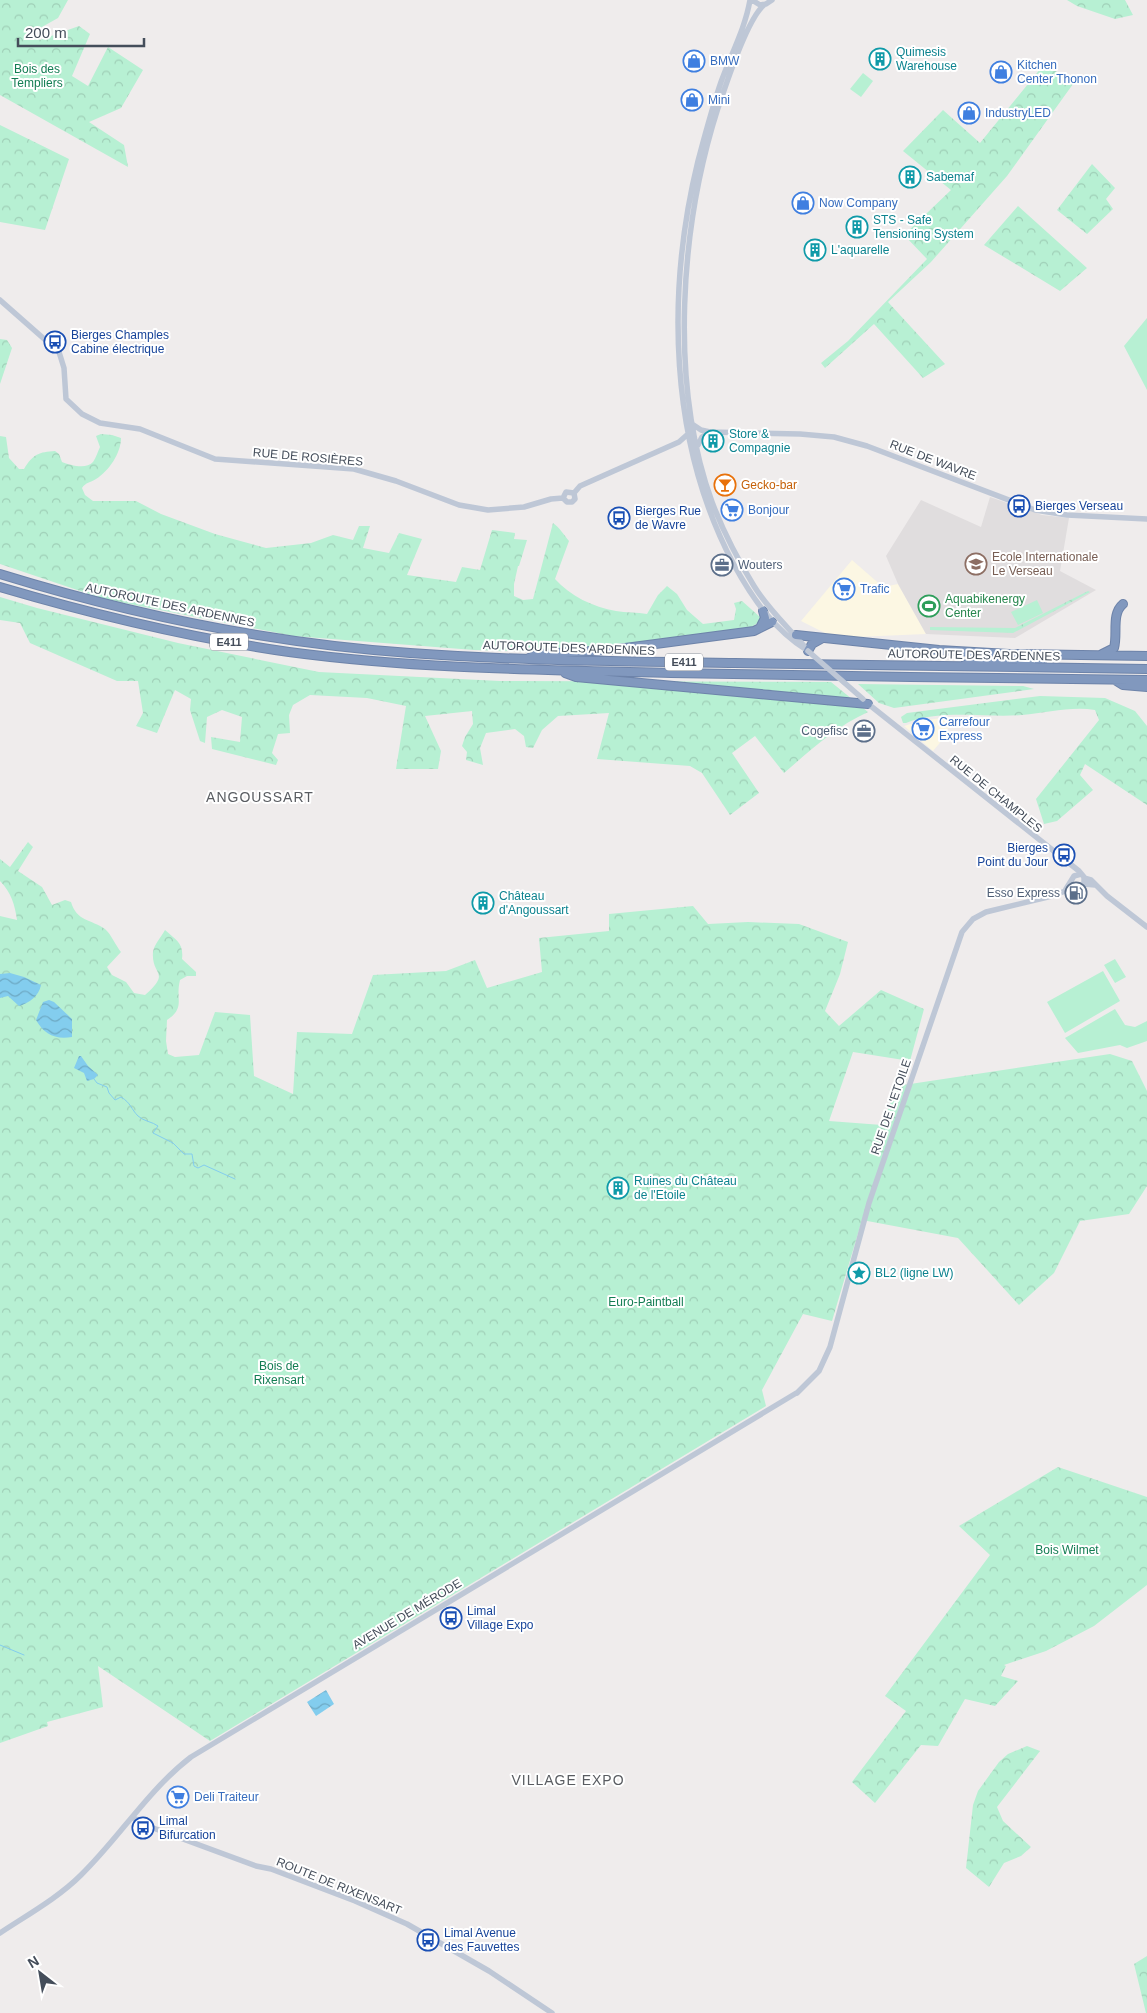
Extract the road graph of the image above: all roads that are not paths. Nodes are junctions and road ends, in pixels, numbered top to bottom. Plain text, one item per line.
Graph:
1 (751, 0) edge
2 (772, 0) edge
3 (764, 5) junction
4 (0, 300) edge
5 (692, 424) junction
6 (710, 432) junction
7 (691, 434) junction
8 (679, 442) junction
9 (694, 450) junction
10 (574, 493) junction
11 (563, 498) junction
12 (1147, 519) edge
13 (742, 571) junction
14 (0, 574) edge
15 (0, 587) edge
16 (1123, 604) dead end
17 (763, 611) junction
18 (772, 622) junction
19 (759, 629) junction
20 (796, 635) junction
21 (821, 639) junction
22 (805, 646) junction
23 (1082, 655) junction
24 (1098, 656) junction
25 (1147, 656) edge
26 (527, 660) junction
27 (963, 667) junction
28 (1147, 669) edge
29 (556, 670) junction
30 (1115, 680) junction
31 (1147, 680) edge
32 (1147, 687) edge
33 (866, 702) junction
34 (1069, 865) junction
35 (1073, 878) junction
36 (1083, 878) junction
37 (1076, 886) junction
38 (1066, 890) junction
39 (1147, 927) edge
40 (765, 1412) joint
41 (133, 1817) junction
42 (0, 1933) edge
43 (552, 2013) edge

1 - 3 street
1 - 7 street
2 - 3 street
3 - 5 street
4 - 11 street, RUE DE ROSIÈRES
5 - 6 street, RUE DE WAVRE
5 - 7 street
6 - 9 street
6 - 12 street, RUE DE WAVRE
7 - 8 street
7 - 9 street
8 - 9 street
8 - 10 street
9 - 13 street
10 - 11 street
10 - 11 street
13 - 17 street
13 - 20 street
14 - 26 highway, AUTOROUTE DES ARDENNES / E411
15 - 29 highway, AUTOROUTE DES ARDENNES / E411
16 - 24 highway
17 - 18 street
17 - 19 highway
18 - 19 highway
18 - 22 street
19 - 26 highway
20 - 21 highway
20 - 22 street
21 - 22 highway
21 - 23 highway
22 - 33 street, RUE DE CHAMPLES, bridge
23 - 24 highway
23 - 27 highway
24 - 25 highway
26 - 27 highway, AUTOROUTE DES ARDENNES / E411
27 - 28 highway, AUTOROUTE DES ARDENNES / E411
29 - 30 highway, AUTOROUTE DES ARDENNES / E411
29 - 33 highway
30 - 31 highway, AUTOROUTE DES ARDENNES / E411
30 - 32 highway
33 - 34 street, RUE DE CHAMPLES
34 - 35 street, RUE DE CHAMPLES
34 - 36 street, RUE DE CHAMPLES
35 - 36 street
35 - 37 street, RUE DE CHAMPLES
35 - 38 street
36 - 37 street, RUE DE L'ETOILE
36 - 39 street, RUE DE CHAMPLES
37 - 38 street, RUE DE L'ETOILE
38 - 40 street, RUE DE L'ETOILE
40 - 41 street, AVENUE DE MÉRODE
41 - 42 street, AVENUE DE MÉRODE
41 - 43 street, ROUTE DE RIXENSART

